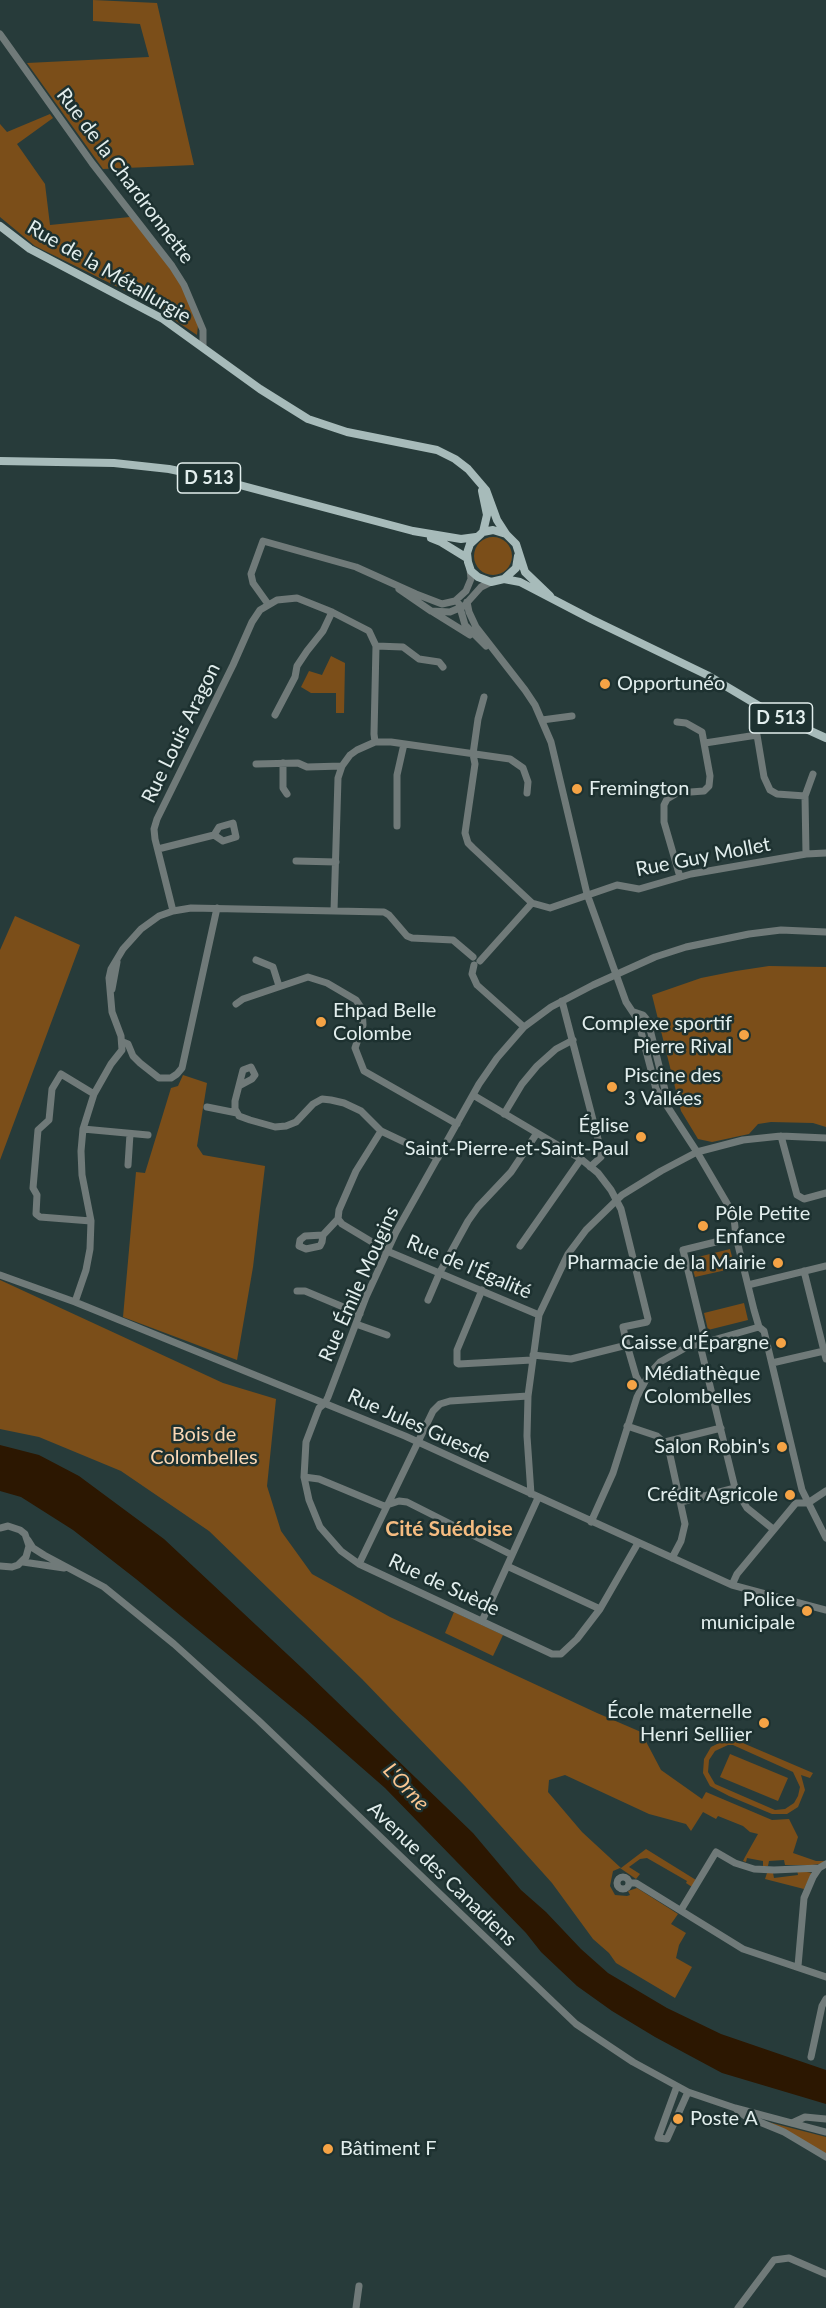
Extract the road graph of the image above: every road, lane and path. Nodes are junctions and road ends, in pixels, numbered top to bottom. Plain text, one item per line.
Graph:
1 (0, 33) edge
2 (0, 226) edge
3 (203, 346) junction
4 (0, 461) edge
5 (477, 479) junction
6 (413, 531) junction
7 (506, 534) junction
8 (480, 535) junction
9 (518, 556) junction
10 (468, 562) junction
11 (504, 579) junction
12 (491, 582) junction
13 (392, 584) junction
14 (550, 596) junction
15 (459, 598) junction
16 (467, 602) junction
17 (268, 604) junction
18 (459, 608) junction
19 (431, 611) junction
20 (332, 612) junction
21 (478, 639) junction
22 (376, 646) junction
23 (492, 650) junction
24 (443, 667) dead end
25 (484, 697) dead end
26 (569, 714) dead end
27 (275, 715) dead end
28 (542, 720) junction
29 (677, 722) dead end
30 (826, 738) edge
31 (375, 742) junction
32 (705, 742) junction
33 (404, 744) junction
34 (473, 754) junction
35 (283, 763) junction
36 (256, 764) dead end
37 (342, 766) junction
38 (813, 774) dead end
39 (527, 793) dead end
40 (287, 794) dead end
41 (805, 796) junction
42 (397, 826) dead end
43 (214, 835) dead end
44 (158, 849) junction
45 (826, 853) edge
46 (806, 854) junction
47 (296, 861) dead end
48 (336, 862) junction
49 (680, 877) junction
50 (587, 894) junction
51 (532, 903) junction
52 (217, 908) junction
53 (334, 910) junction
54 (173, 911) junction
55 (826, 932) edge
56 (256, 960) dead end
57 (476, 961) junction
58 (616, 974) junction
59 (279, 986) junction
60 (562, 1001) junction
61 (236, 1004) dead end
62 (524, 1027) junction
63 (573, 1040) junction
64 (123, 1042) junction
65 (133, 1056) junction
66 (117, 1057) junction
67 (239, 1086) dead end
68 (94, 1094) junction
69 (473, 1095) junction
70 (207, 1107) dead end
71 (237, 1113) junction
72 (504, 1114) junction
73 (457, 1124) junction
74 (83, 1129) junction
75 (381, 1131) junction
76 (537, 1133) junction
77 (130, 1134) junction
78 (148, 1135) dead end
79 (781, 1136) junction
80 (826, 1138) edge
81 (697, 1152) junction
82 (438, 1158) junction
83 (581, 1159) junction
84 (128, 1164) dead end
85 (591, 1167) junction
86 (826, 1193) edge
87 (617, 1199) junction
88 (338, 1219) junction
89 (91, 1221) junction
90 (323, 1235) dead end
91 (736, 1237) junction
92 (520, 1246) dead end
93 (387, 1251) junction
94 (826, 1266) edge
95 (804, 1271) junction
96 (440, 1272) junction
97 (0, 1275) edge
98 (748, 1285) junction
99 (482, 1290) junction
100 (297, 1291) dead end
101 (428, 1299) dead end
102 (75, 1302) junction
103 (360, 1314) junction
104 (538, 1315) junction
105 (356, 1324) junction
106 (759, 1327) junction
107 (387, 1335) dead end
108 (702, 1342) junction
109 (627, 1345) junction
110 (824, 1351) junction
111 (532, 1358) junction
112 (826, 1359) edge
113 (772, 1363) junction
114 (641, 1385) junction
115 (528, 1396) junction
116 (325, 1403) junction
117 (627, 1426) junction
118 (721, 1428) junction
119 (665, 1442) junction
120 (419, 1443) junction
121 (304, 1477) junction
122 (735, 1488) junction
123 (826, 1491) edge
124 (531, 1494) junction
125 (538, 1498) junction
126 (681, 1502) junction
127 (391, 1503) junction
128 (808, 1503) junction
129 (591, 1522) junction
130 (1, 1528) edge
131 (773, 1529) junction
132 (826, 1538) edge
133 (28, 1540) junction
134 (638, 1543) junction
135 (512, 1555) junction
136 (672, 1558) junction
137 (22, 1562) junction
138 (359, 1564) junction
139 (0, 1566) edge
140 (507, 1566) junction
141 (76, 1571) junction
142 (732, 1585) junction
143 (600, 1608) junction
144 (825, 1610) edge
145 (482, 1621) junction
146 (822, 1866) edge
147 (630, 1883) dead end
148 (681, 1910) junction
149 (798, 1966) junction
150 (826, 1977) edge
151 (826, 1999) edge
152 (811, 2056) dead end
153 (677, 2086) junction
154 (688, 2091) junction
155 (735, 2108) junction
156 (826, 2119) edge
157 (792, 2123) junction
158 (826, 2132) edge
159 (826, 2157) edge
160 (826, 2274) edge
161 (359, 2286) dead end
162 (356, 2308) edge
163 (738, 2308) edge

1 - 3 street, Rue de la Chardronnette
2 - 3 main road, Rue de la Métallurgie
3 - 5 main road, Rue de la Métallurgie
4 - 6 main road, D 513
5 - 7 main road
5 - 8 main road
6 - 8 main road, D 513
6 - 10 main road, D 513
7 - 8 main road
7 - 9 main road
8 - 10 main road
9 - 11 main road
9 - 14 main road, D 513
10 - 12 main road
10 - 15 street
11 - 12 main road
11 - 14 main road, D 513
12 - 16 street
13 - 15 street
13 - 17 street
13 - 19 street
14 - 30 main road, D 513
15 - 18 street
16 - 18 street
16 - 23 street
17 - 20 street
17 - 44 street, Rue Louis Aragon
18 - 19 street
18 - 21 street
19 - 21 street
20 - 22 street
20 - 27 street
21 - 23 street
22 - 24 street
22 - 31 street
23 - 28 street
25 - 34 street
26 - 28 street
28 - 50 street
29 - 32 street
31 - 33 street
31 - 37 street
32 - 41 street
32 - 49 street
33 - 34 street
33 - 42 street
34 - 39 street
34 - 51 street
35 - 36 street
35 - 37 street
35 - 40 street
37 - 48 street
38 - 41 street
41 - 46 street
43 - 44 street
44 - 54 street, Rue Louis Aragon
45 - 46 street, Rue Guy Mollet
46 - 49 street, Rue Guy Mollet
47 - 48 street
48 - 53 street
49 - 50 street, Rue Guy Mollet
50 - 51 street, Rue Guy Mollet
50 - 58 street
51 - 57 street
52 - 53 street
52 - 54 street
52 - 65 street
53 - 57 street
54 - 64 street
55 - 58 street, Rue Émile Mougins
56 - 59 street
57 - 62 street
58 - 60 street, Rue Émile Mougins
58 - 81 street
59 - 61 street
59 - 73 street
60 - 62 street, Rue Émile Mougins
60 - 63 street
62 - 69 street, Rue Émile Mougins
63 - 72 street
63 - 85 street
64 - 65 street
64 - 66 street
65 - 66 street
66 - 68 street
67 - 71 street
68 - 74 street
68 - 89 street
69 - 72 street
69 - 73 street, Rue Émile Mougins
70 - 71 street
71 - 75 street
72 - 76 street
73 - 82 street, Rue Émile Mougins
74 - 77 street
74 - 89 street
75 - 82 street
75 - 88 street
76 - 83 street
76 - 96 street
77 - 78 street
77 - 84 street
79 - 80 street
79 - 81 street
79 - 86 street
81 - 87 street
81 - 91 street
82 - 93 street, Rue Émile Mougins
83 - 85 street
83 - 92 street
85 - 87 street
87 - 104 street
87 - 109 street
88 - 90 street
88 - 93 street, Rue de l'Égalité
89 - 102 street
91 - 98 street
91 - 108 street
93 - 96 street, Rue de l'Égalité
93 - 103 street, Rue Émile Mougins
94 - 95 street
95 - 98 street
95 - 110 street
96 - 99 street, Rue de l'Égalité
96 - 101 street
97 - 102 street, Rue Jules Guesde
98 - 106 street
99 - 104 street, Rue de l'Égalité
99 - 111 street
100 - 103 street
102 - 116 street, Rue Jules Guesde
103 - 105 street, Rue Émile Mougins
104 - 111 street
105 - 107 street
105 - 116 street, Rue Émile Mougins
106 - 108 street
106 - 113 street
108 - 114 street
108 - 118 street
109 - 111 street
109 - 114 street
110 - 112 street
110 - 113 street
111 - 115 street
113 - 128 street
114 - 117 street
115 - 120 street
115 - 124 street
116 - 120 street, Rue Jules Guesde
116 - 121 street, Rue de Suède
117 - 119 street
117 - 129 street
118 - 119 street
118 - 122 street
119 - 126 street
120 - 124 street, Rue Jules Guesde
120 - 127 street
121 - 127 street
121 - 138 street, Rue de Suède
122 - 126 street
122 - 131 street
123 - 128 street
124 - 125 street, Rue Jules Guesde
125 - 129 street, Rue Jules Guesde
125 - 135 street
126 - 136 street
127 - 135 street
127 - 138 street
128 - 131 street
128 - 132 street
129 - 134 street, Rue Jules Guesde
130 - 133 street, Avenue des Canadiens
131 - 142 street
133 - 137 street
133 - 141 street, Avenue des Canadiens
134 - 136 street, Rue Jules Guesde
134 - 143 street, Rue de Suède
135 - 140 street
136 - 142 street, Rue Jules Guesde
137 - 139 street, Avenue des Canadiens
137 - 141 street, Avenue des Canadiens
138 - 145 street, Rue de Suède
140 - 143 street
140 - 145 street
141 - 153 street, Avenue des Canadiens
142 - 144 street, Rue Jules Guesde
143 - 145 street, Rue de Suède
146 - 148 street
146 - 149 street
147 - 148 street
148 - 149 street
149 - 150 street
151 - 152 street
153 - 154 street, Avenue des Canadiens
153 - 154 street
154 - 155 street, Avenue des Canadiens
155 - 157 street, Avenue des Canadiens
155 - 159 street
156 - 157 street
157 - 158 street, Avenue des Canadiens
160 - 163 street
161 - 162 street

